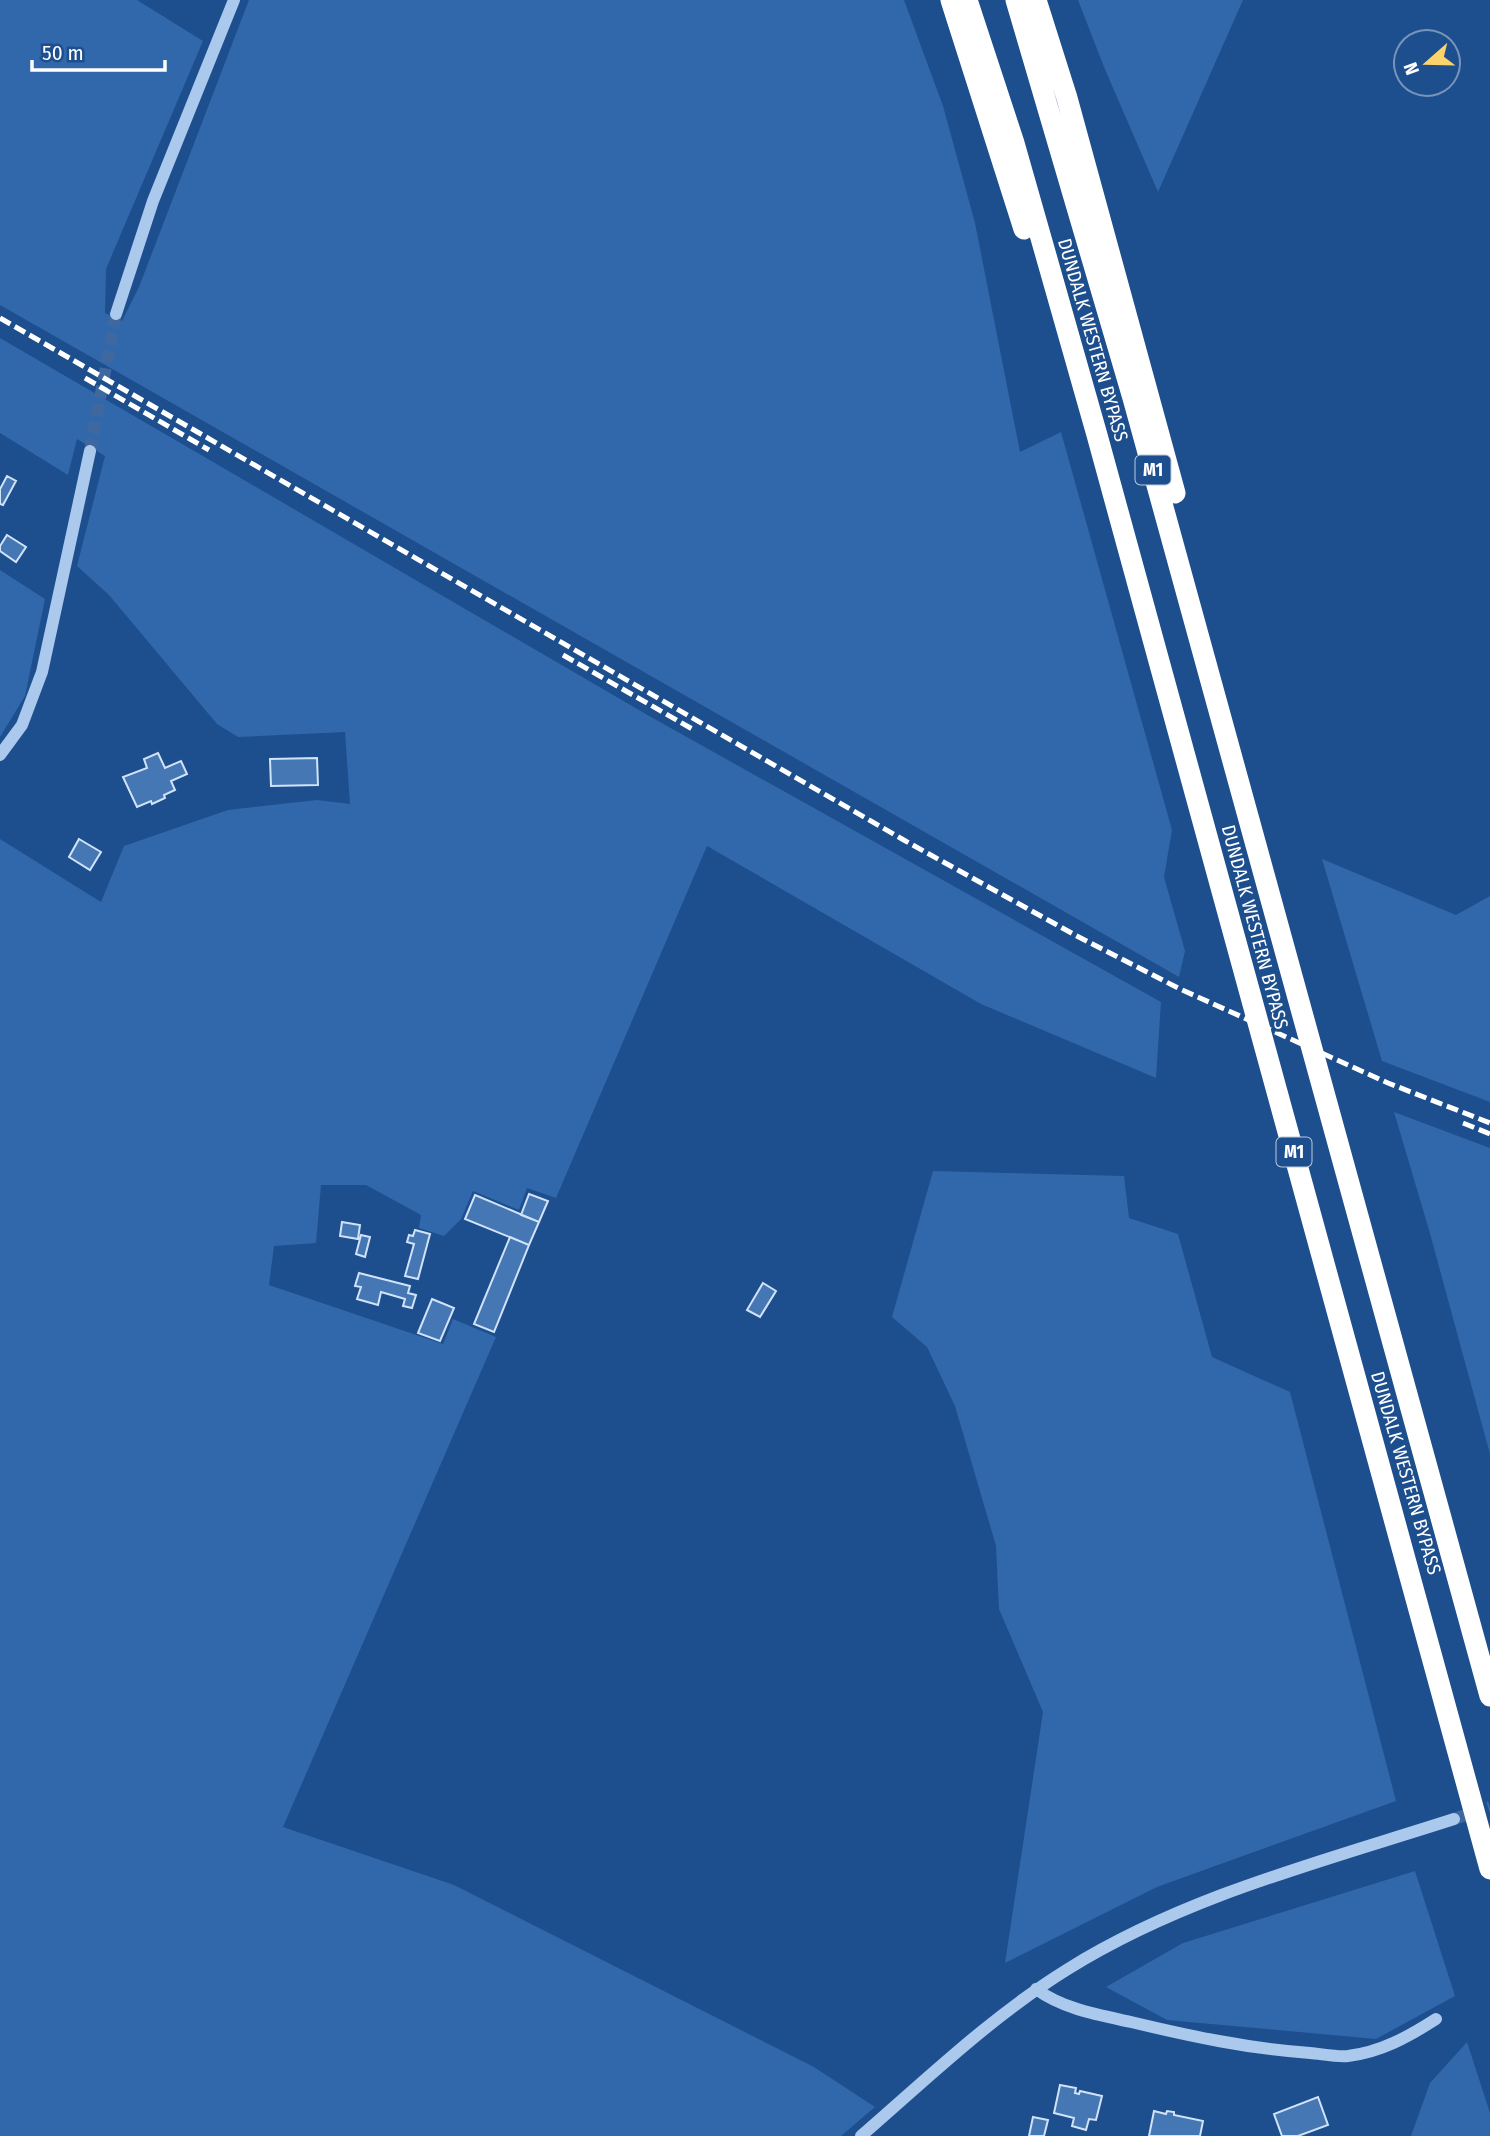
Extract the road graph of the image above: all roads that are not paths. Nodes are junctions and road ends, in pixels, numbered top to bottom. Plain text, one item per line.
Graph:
1 (234, 0) edge
2 (951, 0) edge
3 (967, 0) edge
4 (1016, 0) edge
5 (1036, 0) edge
6 (116, 314) tunnel mouth
7 (1097, 435) junction
8 (90, 451) tunnel mouth
9 (0, 755) edge
10 (1283, 941) junction
11 (1490, 1696) edge
12 (1454, 1819) tunnel mouth
13 (1490, 1869) edge
14 (1036, 1989) junction
15 (1436, 2019) dead end
16 (861, 2136) edge

1 - 6 street
2 - 7 highway
3 - 7 highway, DUNDALK WESTERN BYPASS / M1
4 - 10 highway, DUNDALK WESTERN BYPASS / M1
5 - 10 highway
7 - 13 highway, DUNDALK WESTERN BYPASS / M1
8 - 9 street
10 - 11 highway, DUNDALK WESTERN BYPASS / M1
12 - 14 street
14 - 15 street
14 - 16 street

